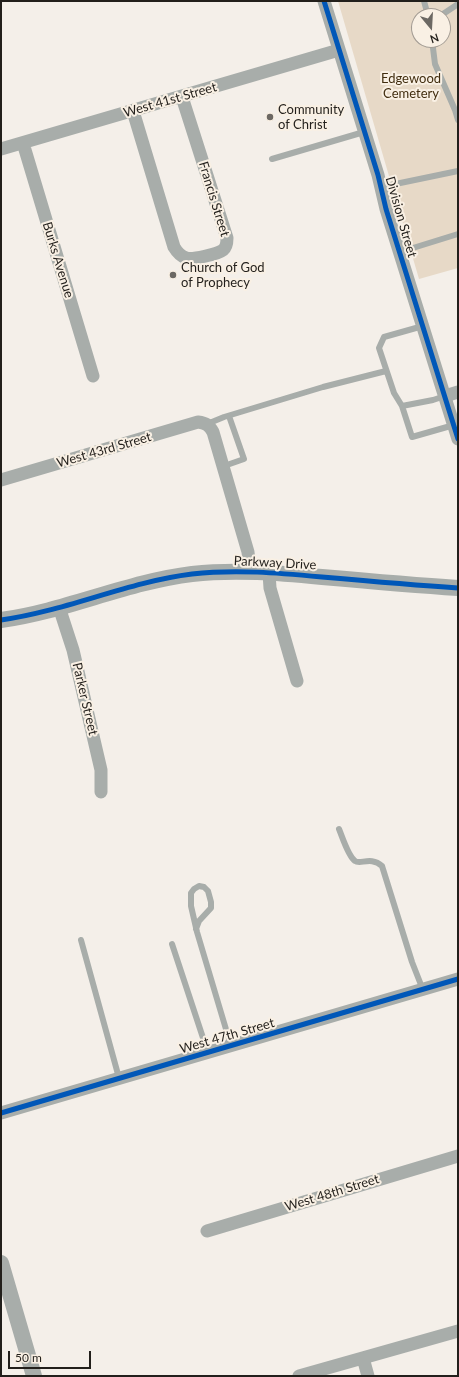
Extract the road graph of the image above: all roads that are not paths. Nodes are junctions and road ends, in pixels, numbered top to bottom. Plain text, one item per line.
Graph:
1 (324, 1) edge
2 (433, 48) edge
3 (339, 50) junction
4 (182, 97) junction
5 (133, 111) junction
6 (458, 120) edge
7 (364, 132) junction
8 (23, 143) junction
9 (1, 149) edge
10 (272, 159) dead end
11 (458, 171) edge
12 (381, 187) junction
13 (458, 234) edge
14 (400, 252) junction
15 (423, 326) junction
16 (386, 371) junction
17 (93, 376) dead end
18 (458, 392) edge
19 (445, 396) junction
20 (402, 406) junction
21 (229, 416) junction
22 (207, 424) junction
23 (454, 425) junction
24 (458, 439) edge
25 (224, 466) junction
26 (1, 480) edge
27 (250, 571) junction
28 (269, 573) junction
29 (458, 588) edge
30 (59, 607) junction
31 (1, 621) edge
32 (297, 681) dead end
33 (101, 792) dead end
34 (339, 828) dead end
35 (196, 929) junction
36 (81, 940) dead end
37 (172, 944) dead end
38 (457, 983) edge
39 (423, 990) junction
40 (231, 1046) junction
41 (208, 1053) junction
42 (119, 1078) junction
43 (1, 1113) edge
44 (458, 1156) edge
45 (207, 1231) dead end
46 (1, 1263) edge
47 (4, 1287) edge
48 (458, 1331) edge
49 (362, 1358) junction
50 (34, 1376) edge
51 (299, 1376) edge
52 (368, 1376) edge

1 - 3 street, Division Street
2 - 6 lane
3 - 4 street, West 41st Street
3 - 7 street, Division Street
4 - 5 street, West 41st Street
4 - 5 street, Francis Street
5 - 8 street, West 41st Street
7 - 10 lane
7 - 12 street, Division Street
8 - 9 street, West 41st Street
8 - 17 street, Burks Avenue
11 - 12 lane
12 - 14 street, Division Street
13 - 14 lane
14 - 15 street, Division Street
15 - 16 lane
15 - 19 street, Division Street
16 - 20 lane
16 - 21 lane
18 - 19 street
19 - 20 lane
19 - 23 street, Division Street
20 - 23 lane
21 - 22 lane
21 - 25 lane
22 - 25 street
22 - 26 street, West 43rd Street
23 - 24 street, Division Street
25 - 27 street
27 - 28 street, Parkway Drive
27 - 30 street, Parkway Drive
28 - 29 street, Parkway Drive
28 - 32 street
30 - 31 street, Parkway Drive
30 - 33 street, Parker Street
34 - 39 lane
35 - 35 lane
35 - 40 lane
36 - 42 lane
37 - 41 lane
38 - 39 street, West 47th Street
39 - 40 street, West 47th Street
40 - 41 street, West 47th Street
41 - 42 street, West 47th Street
42 - 43 street, West 47th Street
44 - 45 street, West 48th Street
46 - 47 street
47 - 50 street
48 - 49 street
49 - 51 street
49 - 52 street

